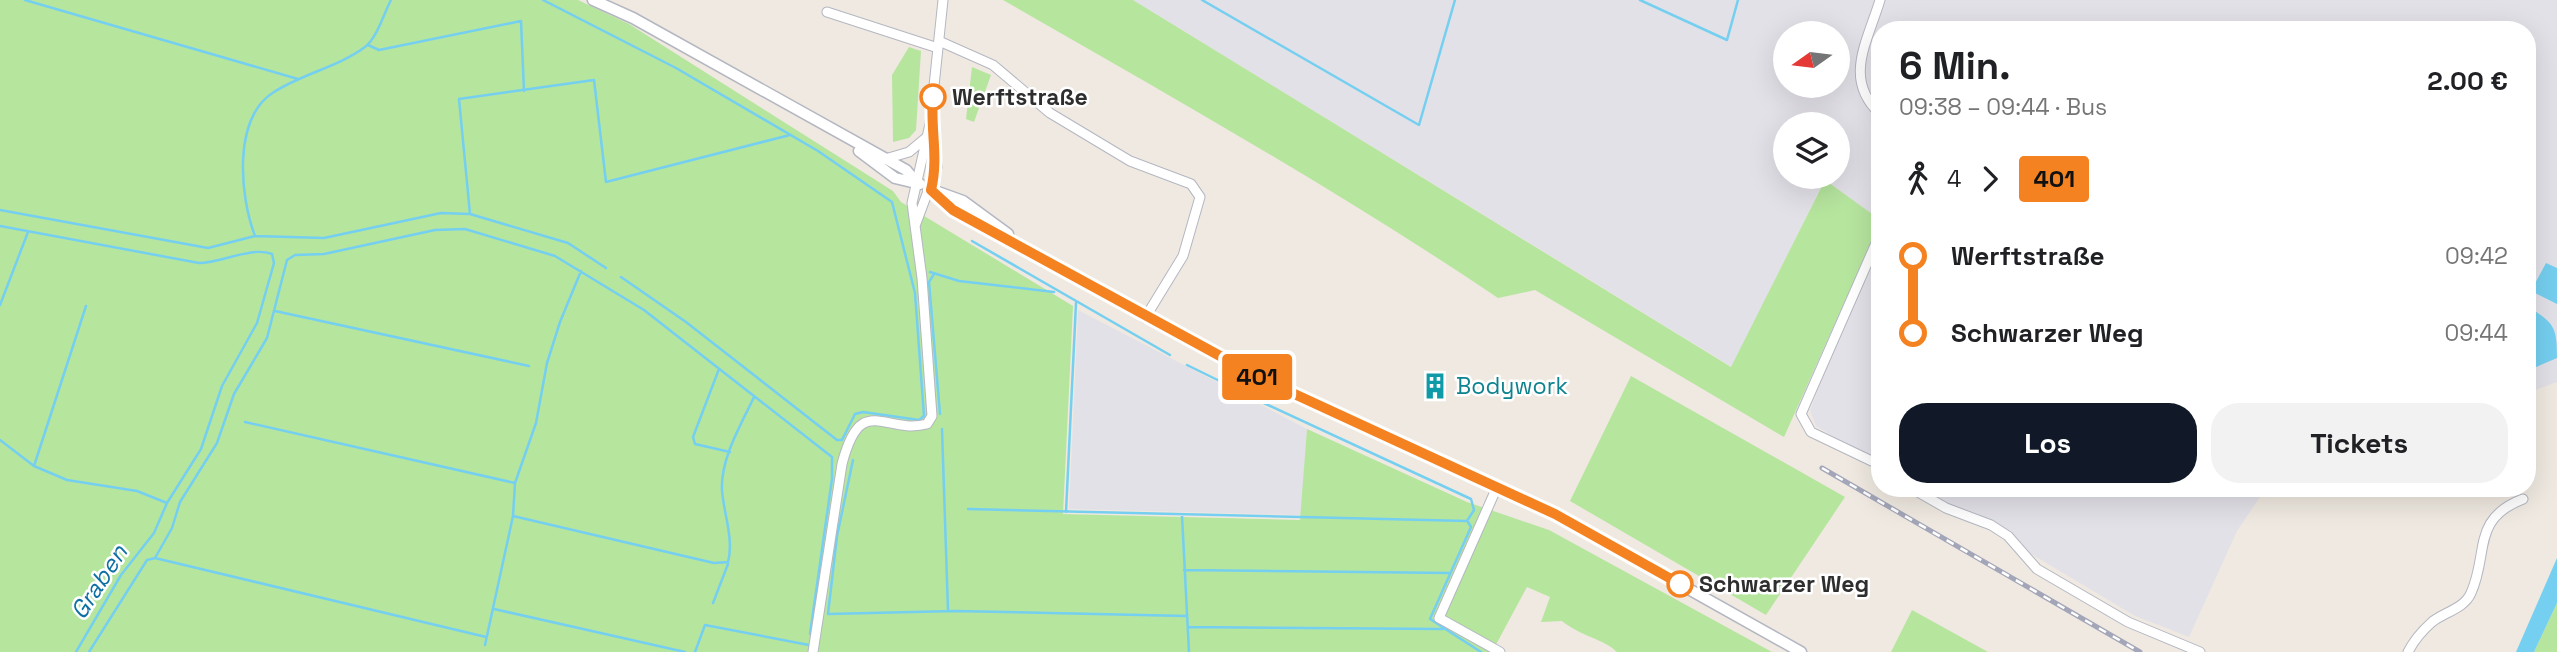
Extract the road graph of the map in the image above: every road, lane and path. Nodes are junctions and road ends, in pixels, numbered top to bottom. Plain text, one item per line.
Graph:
1 (593, 0) edge
2 (943, 0) edge
3 (1880, 0) edge
4 (827, 12) dead end
5 (1874, 21) edge
6 (1871, 30) edge
7 (938, 45) junction
8 (1871, 106) edge
9 (930, 124) junction
10 (829, 128) junction
11 (928, 136) junction
12 (885, 159) junction
13 (916, 182) junction
14 (931, 190) junction
15 (914, 231) junction
16 (1871, 255) edge
17 (1145, 318) junction
18 (1871, 461) edge
19 (1497, 487) junction
20 (1927, 497) edge
21 (2523, 499) dead end
22 (813, 652) edge
23 (1500, 652) edge
24 (1801, 652) edge
25 (2200, 652) edge
26 (2408, 652) edge

1 - 10 street
2 - 7 street
3 - 5 street
4 - 7 street
6 - 8 street
7 - 9 street
7 - 17 street
9 - 11 street
9 - 14 street
10 - 12 street
10 - 13 street
11 - 12 street
11 - 13 street
12 - 13 street
13 - 14 street
13 - 15 street
14 - 15 street
14 - 17 street
15 - 22 street
16 - 18 street
17 - 19 street
19 - 23 street
19 - 24 street
20 - 25 street
21 - 26 street

